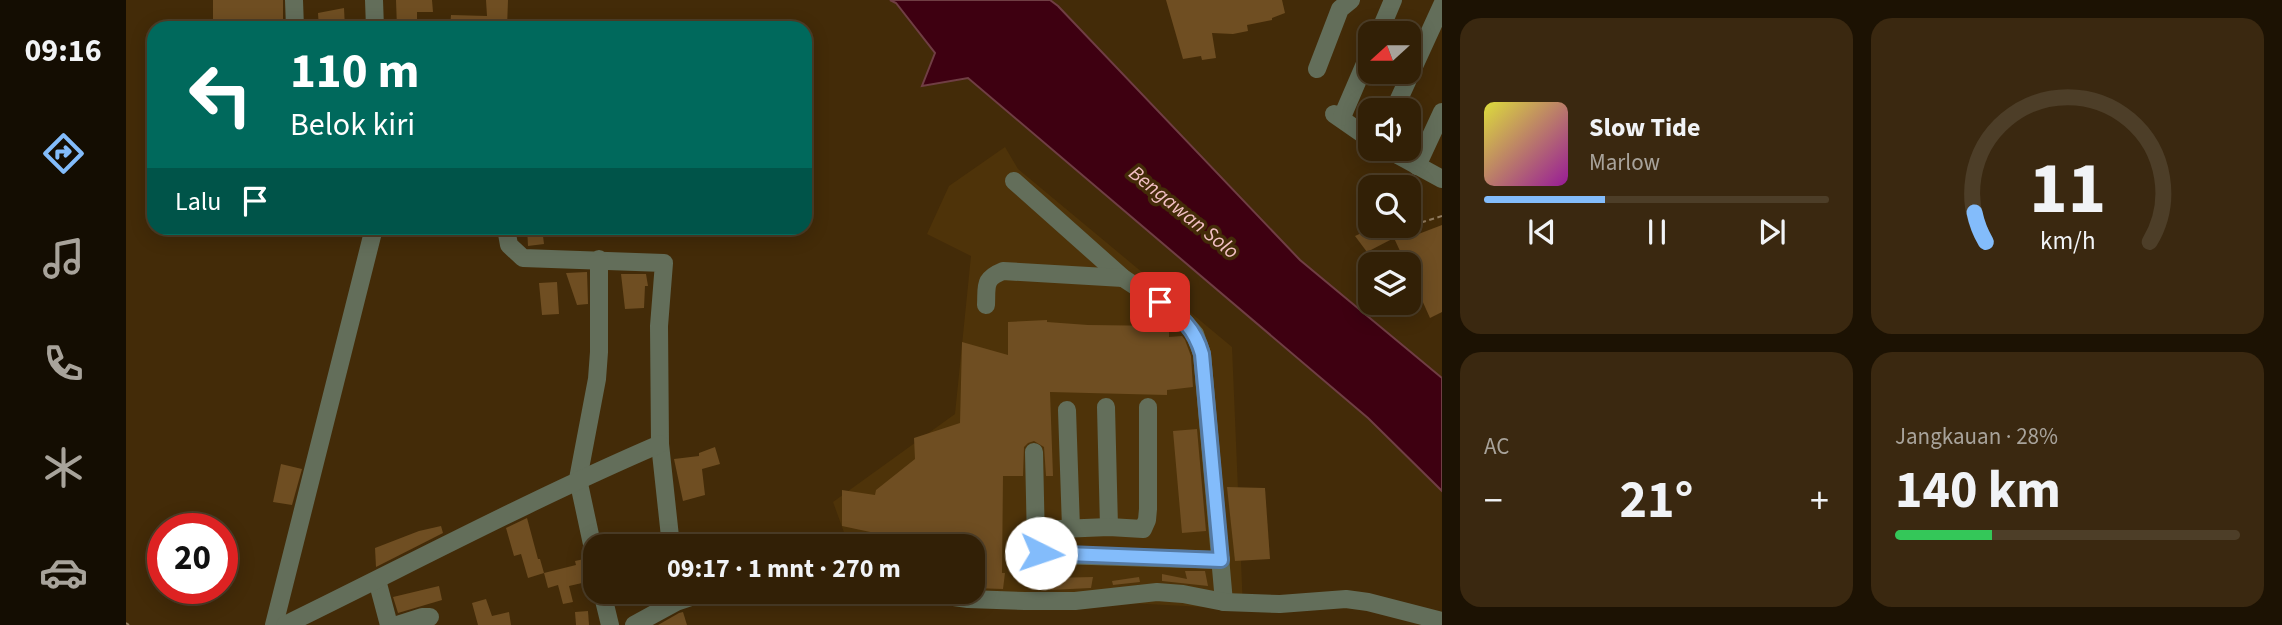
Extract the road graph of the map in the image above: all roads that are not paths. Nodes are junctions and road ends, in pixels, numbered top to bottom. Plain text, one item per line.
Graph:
1 (294, 0) edge
2 (373, 0) edge
3 (1351, 0) edge
4 (1393, 0) edge
5 (1440, 0) edge
6 (1442, 6) edge
7 (295, 21) edge
8 (374, 21) edge
9 (1383, 21) edge
10 (1317, 69) dead end
11 (1358, 76) edge
12 (1400, 98) edge
13 (1442, 112) edge
14 (1358, 132) edge
15 (1409, 161) edge
16 (1430, 172) edge
17 (1014, 181) dead end
18 (372, 235) edge
19 (507, 235) edge
20 (599, 259) junction
21 (1123, 278) junction
22 (986, 305) dead end
23 (1106, 407) dead end
24 (1148, 407) dead end
25 (1068, 410) dead end
26 (660, 444) junction
27 (1034, 452) dead end
28 (578, 479) junction
29 (1109, 527) junction
30 (1071, 528) junction
31 (1036, 530) junction
32 (590, 534) edge
33 (670, 534) edge
34 (1221, 560) junction
35 (377, 580) junction
36 (985, 600) edge
37 (1224, 602) junction
38 (605, 604) edge
39 (666, 604) edge
40 (430, 617) dead end
41 (1442, 621) edge
42 (639, 624) edge
43 (274, 625) edge
44 (285, 625) edge
45 (389, 625) edge
46 (397, 625) edge
47 (610, 625) edge

1 - 7 street
2 - 8 street
3 - 10 street
4 - 9 street
5 - 6 street
6 - 12 street
11 - 14 street
13 - 16 street
15 - 16 street
17 - 21 street
18 - 43 street
19 - 20 street
20 - 26 street
20 - 28 street
21 - 22 street
21 - 34 street
23 - 29 street
24 - 29 street
25 - 30 street
26 - 28 street
26 - 33 street
27 - 31 street
28 - 32 street
28 - 35 street
29 - 30 street
30 - 31 street
31 - 34 street
34 - 37 street
35 - 44 street
35 - 45 street
36 - 37 street
37 - 41 street
38 - 47 street
39 - 42 street
40 - 46 street

